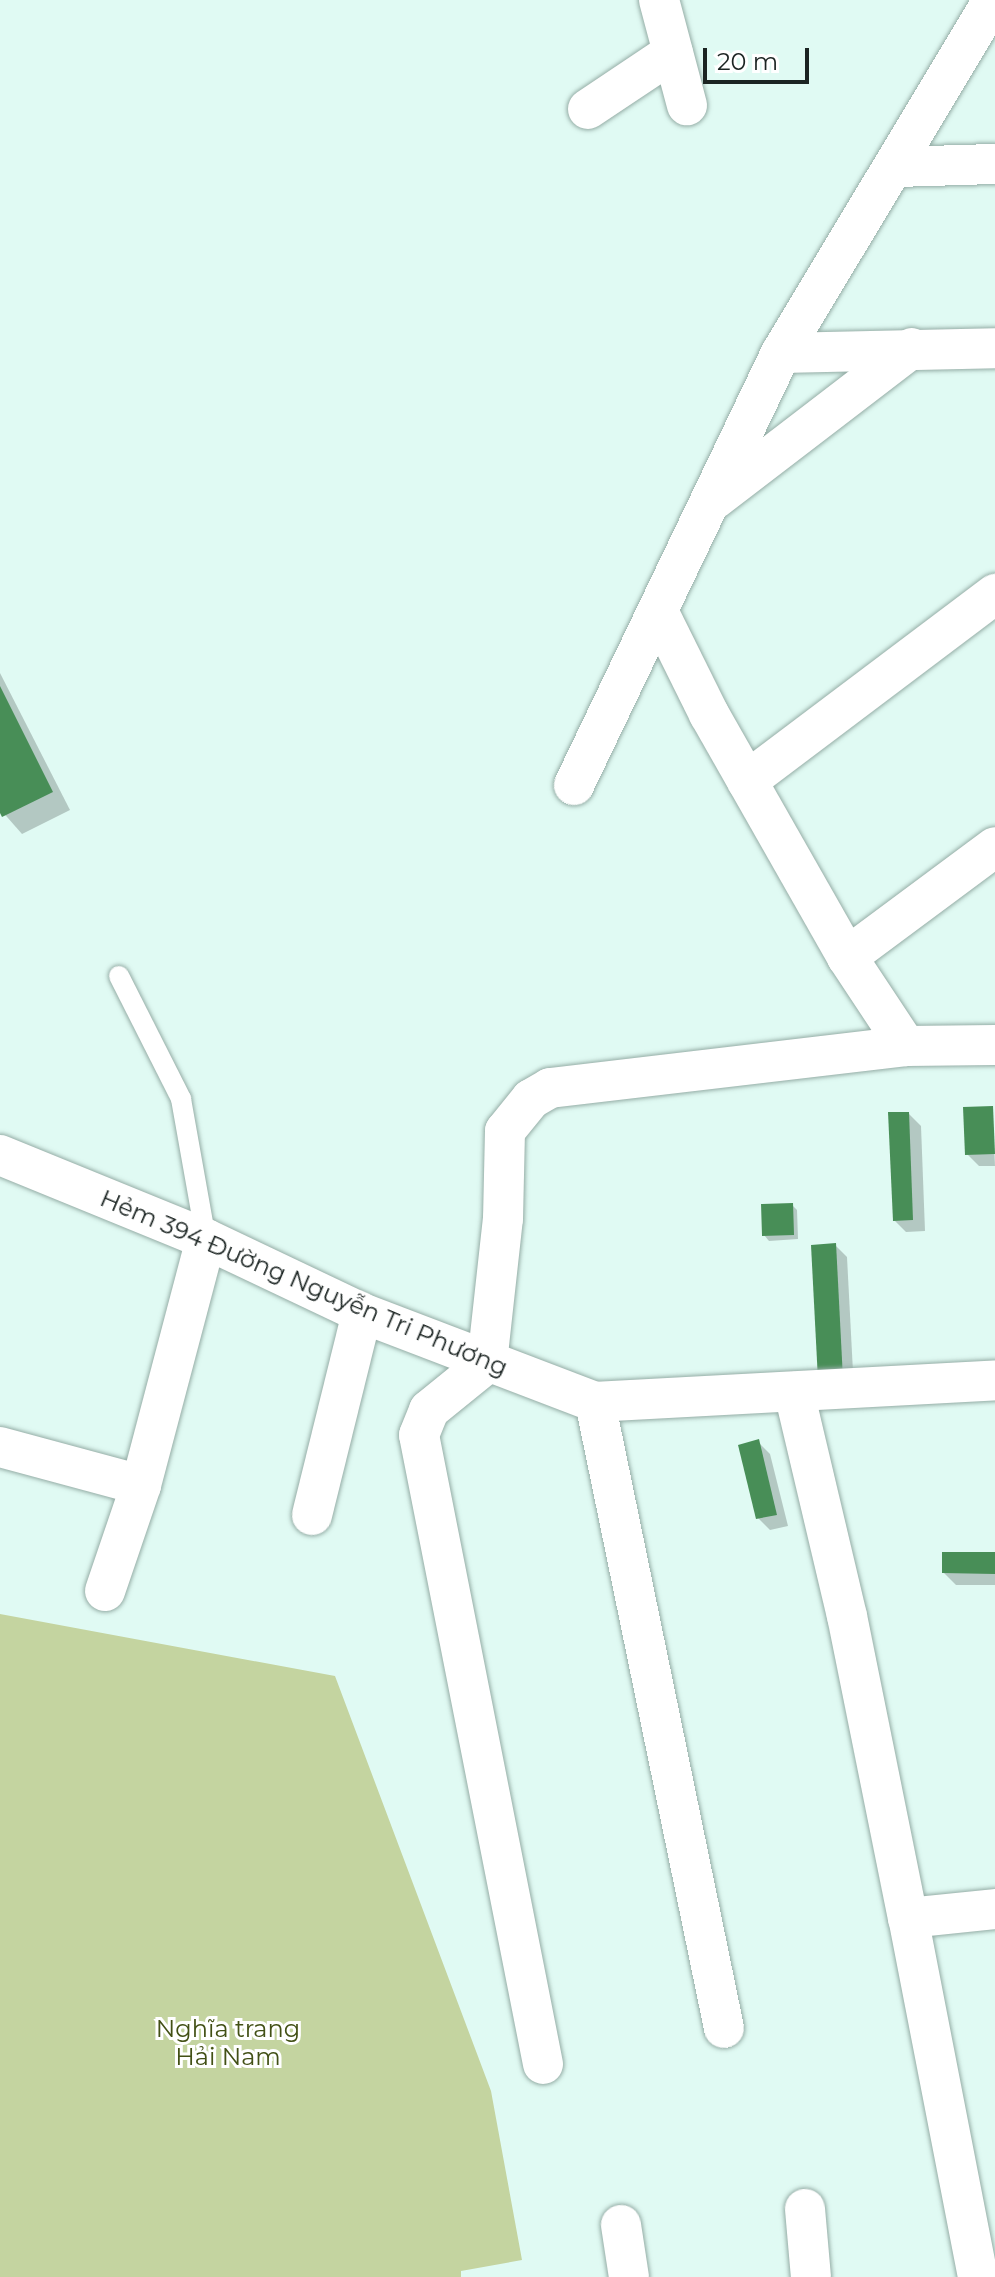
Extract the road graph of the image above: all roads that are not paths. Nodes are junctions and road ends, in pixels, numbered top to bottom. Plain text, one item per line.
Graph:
1 (659, 0) edge
2 (993, 0) edge
3 (673, 52) junction
4 (687, 105) dead end
5 (588, 109) dead end
6 (995, 164) edge
7 (897, 167) junction
8 (912, 348) junction
9 (995, 348) edge
10 (781, 353) junction
11 (711, 502) junction
12 (995, 594) edge
13 (659, 613) junction
14 (747, 781) junction
15 (574, 785) dead end
16 (995, 847) edge
17 (847, 957) junction
18 (119, 976) dead end
19 (995, 1045) edge
20 (906, 1046) junction
21 (0, 1155) edge
22 (206, 1239) junction
23 (362, 1313) junction
24 (487, 1363) junction
25 (995, 1380) edge
26 (794, 1392) junction
27 (595, 1402) junction
28 (0, 1447) edge
29 (141, 1485) junction
30 (312, 1515) dead end
31 (105, 1591) dead end
32 (995, 1909) edge
33 (908, 1918) junction
34 (724, 2028) dead end
35 (543, 2064) dead end
36 (805, 2209) dead end
37 (621, 2225) dead end
38 (629, 2277) edge
39 (811, 2277) edge
40 (978, 2277) edge

1 - 3 street
2 - 7 street
3 - 4 street
3 - 5 street
6 - 7 street
7 - 10 street
8 - 9 street
8 - 10 street
8 - 11 street
10 - 11 street
11 - 13 street
12 - 14 street
13 - 14 street
13 - 15 street
14 - 17 street
16 - 17 street
17 - 20 street
18 - 22 lane
19 - 20 street
20 - 24 street
21 - 22 street, Hẻm 394 Đường Nguyễn Tri Phương
22 - 23 street, Hẻm 394 Đường Nguyễn Tri Phương
22 - 29 street
23 - 24 street, Hẻm 394 Đường Nguyễn Tri Phương
23 - 30 street
24 - 27 street, Hẻm 394 Đường Nguyễn Tri Phương
24 - 35 street
25 - 26 street, Hẻm 394 Đường Nguyễn Tri Phương
26 - 27 street, Hẻm 394 Đường Nguyễn Tri Phương
26 - 33 street
27 - 34 street
28 - 29 street
29 - 31 street
32 - 33 street
33 - 40 street
36 - 39 street
37 - 38 street

